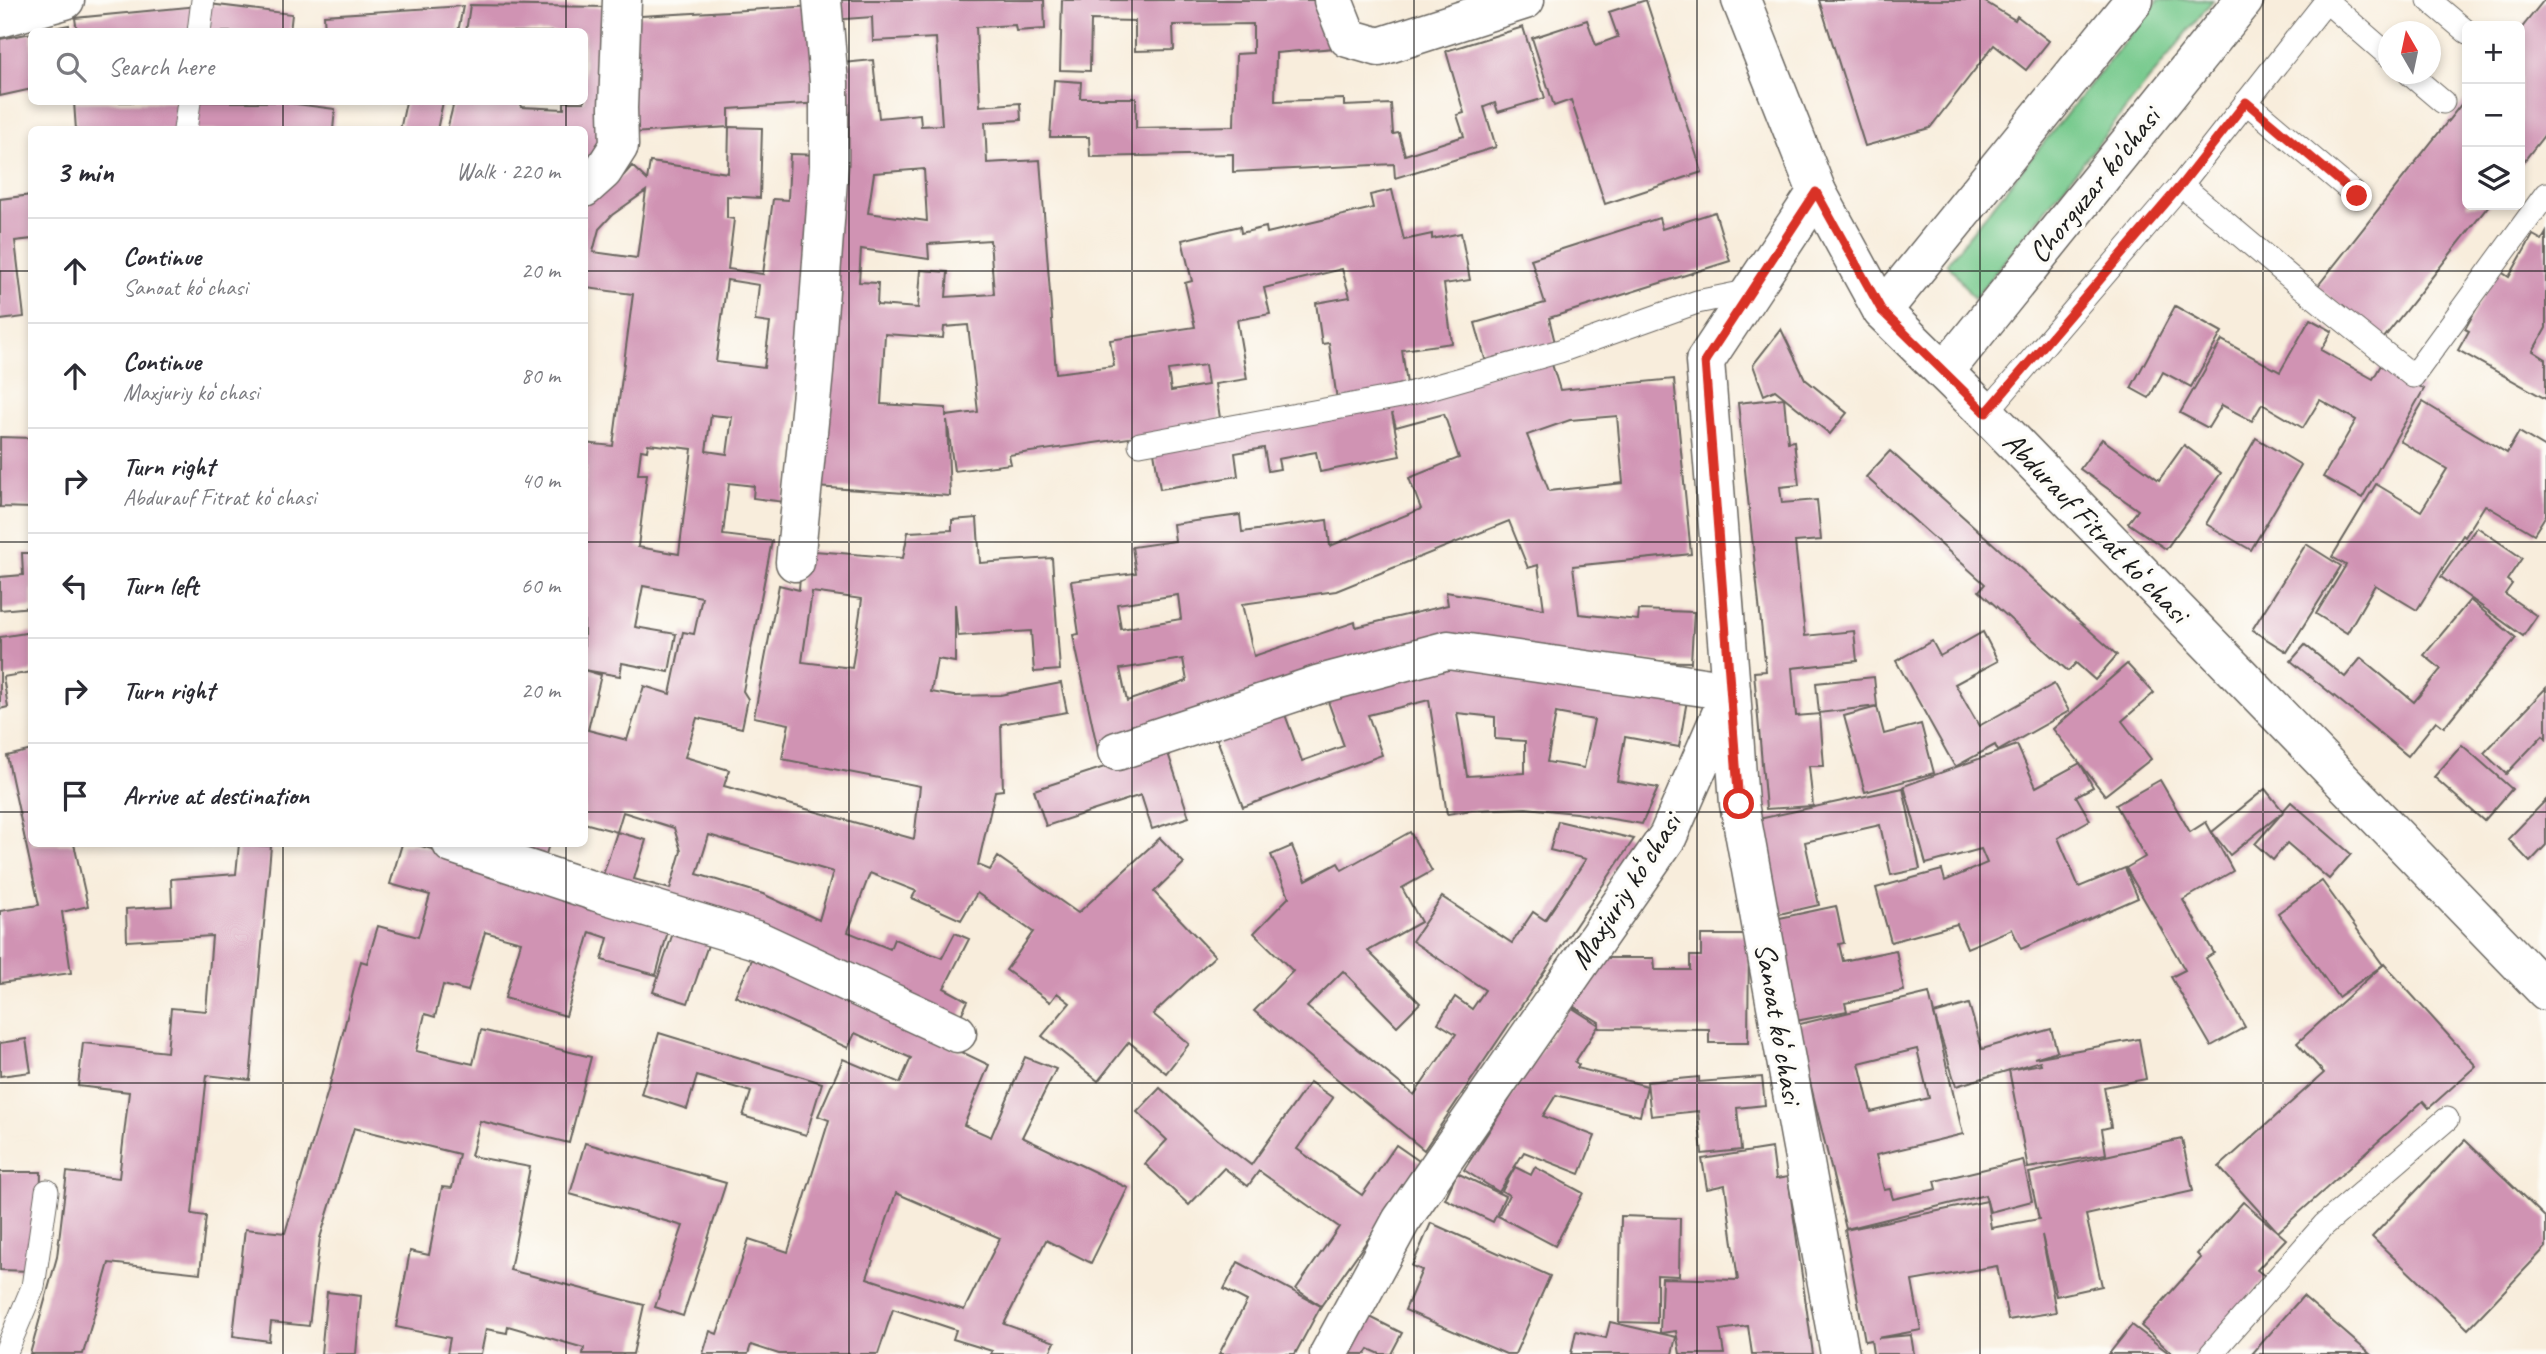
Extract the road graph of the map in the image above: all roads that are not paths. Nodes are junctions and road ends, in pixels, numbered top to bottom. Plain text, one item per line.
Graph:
1 (65, 0) edge
2 (203, 0) edge
3 (622, 0) edge
4 (822, 0) edge
5 (1333, 0) edge
6 (1525, 0) edge
7 (1741, 0) edge
8 (2134, 0) edge
9 (2244, 0) edge
10 (2429, 0) edge
11 (2326, 1) edge
12 (0, 18) edge
13 (200, 28) edge
14 (2462, 28) edge
15 (2378, 46) edge
16 (2422, 84) edge
17 (2246, 102) junction
18 (2443, 102) dead end
19 (189, 105) edge
20 (186, 126) edge
21 (588, 184) edge
22 (2181, 185) junction
23 (1816, 192) junction
24 (2546, 194) edge
25 (2357, 196) dead end
26 (1751, 291) junction
27 (1882, 311) junction
28 (1945, 370) junction
29 (1986, 413) junction
30 (1140, 444) dead end
31 (795, 562) dead end
32 (1731, 691) junction
33 (1117, 751) dead end
34 (461, 847) edge
35 (2546, 991) edge
36 (957, 1033) dead end
37 (2447, 1119) dead end
38 (47, 1191) dead end
39 (5, 1354) edge
40 (1329, 1354) edge
41 (1840, 1354) edge
42 (2211, 1354) edge

1 - 12 street
2 - 13 lane
3 - 21 street
4 - 31 street
5 - 6 street
7 - 23 street, Abdurauf Fitrat koʻchasi
8 - 27 street
9 - 28 street, Chorguzar ko'chasi
10 - 14 lane
11 - 15 lane
11 - 17 lane
16 - 18 lane
17 - 22 lane
17 - 25 lane
19 - 20 lane
22 - 24 lane
22 - 29 lane
23 - 26 street, Maxjuriy koʻchasi
23 - 27 street, Abdurauf Fitrat koʻchasi
26 - 30 lane
26 - 32 street, Maxjuriy koʻchasi
27 - 28 street, Abdurauf Fitrat koʻchasi
28 - 29 street, Abdurauf Fitrat koʻchasi
29 - 35 street, Abdurauf Fitrat koʻchasi
32 - 33 street
32 - 40 street, Maxjuriy koʻchasi
32 - 41 street, Sanoat koʻchasi
34 - 36 street
37 - 42 lane
38 - 39 lane

